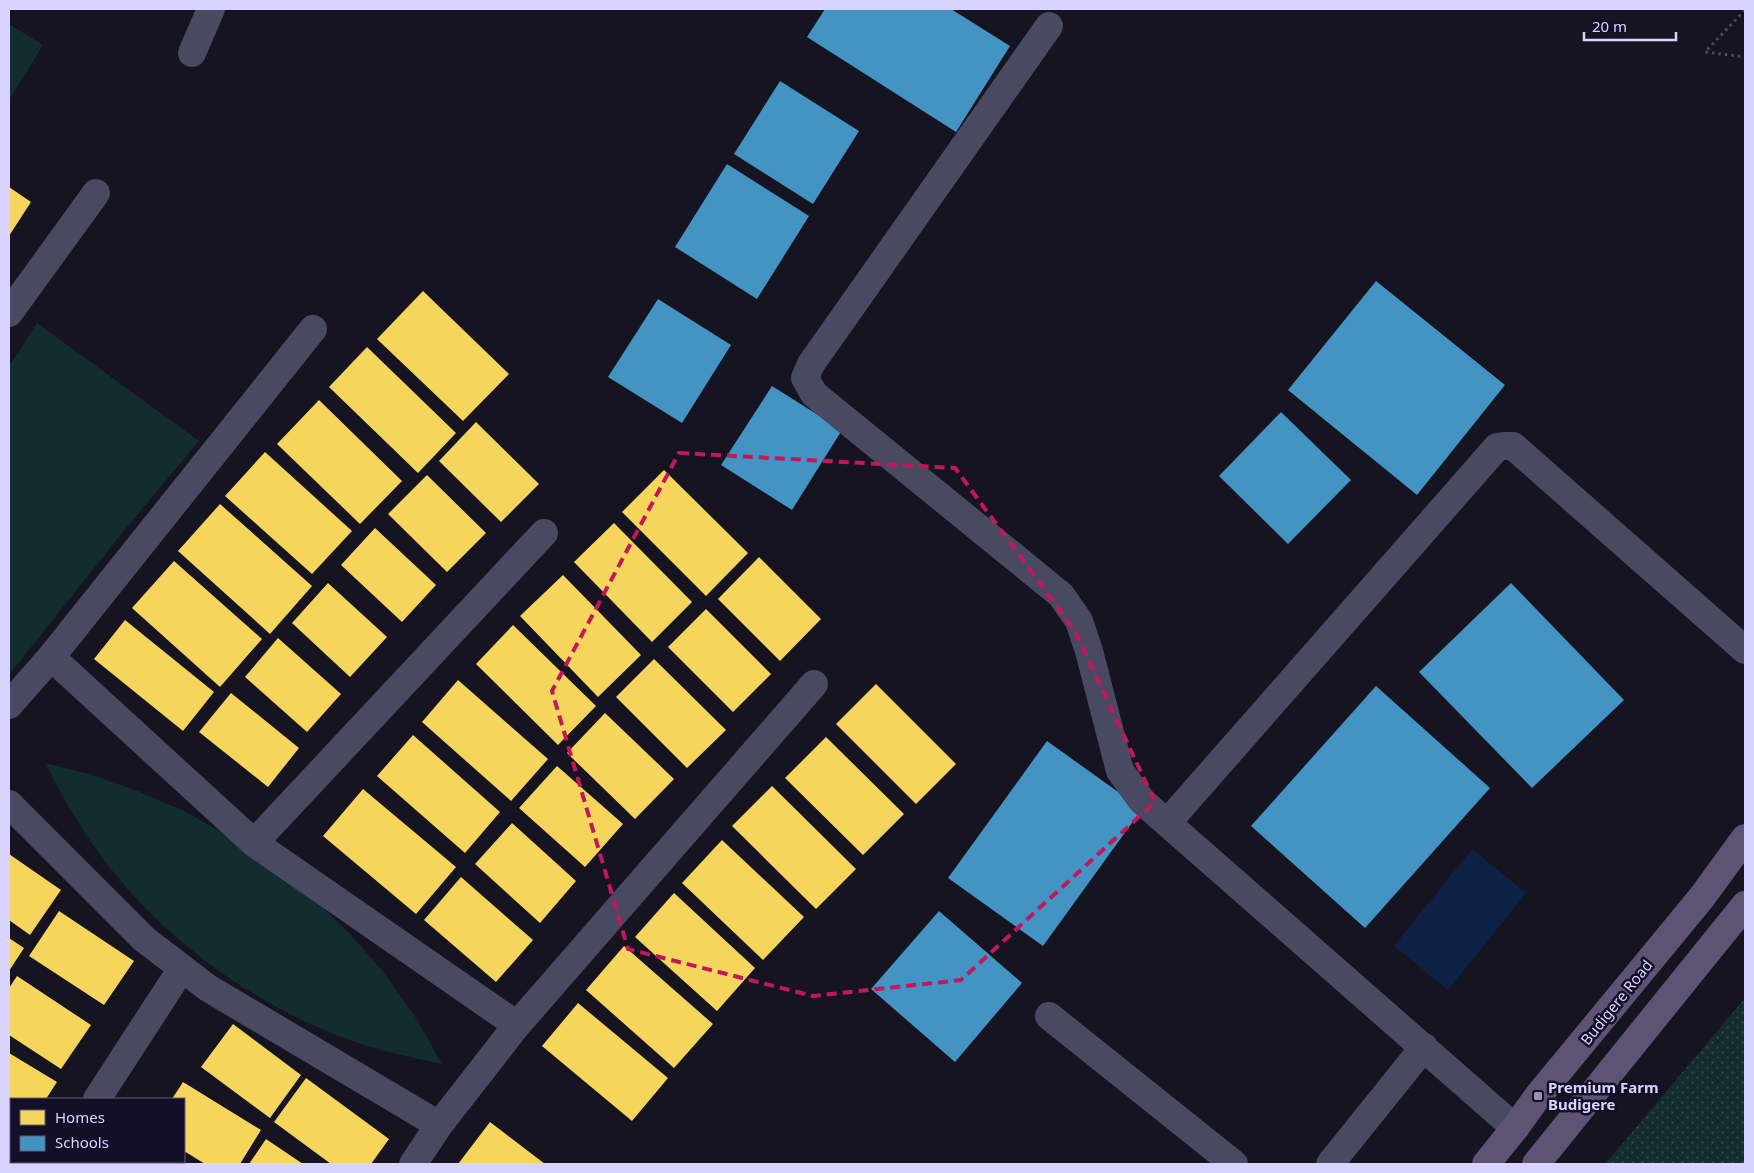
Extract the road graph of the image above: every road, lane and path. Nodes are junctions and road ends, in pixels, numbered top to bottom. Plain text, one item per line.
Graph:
1 (211, 9) edge
2 (1745, 10) edge
3 (1049, 26) dead end
4 (192, 53) dead end
5 (1745, 57) edge
6 (96, 193) dead end
7 (9, 313) edge
8 (313, 329) dead end
9 (544, 533) dead end
10 (1745, 650) edge
11 (51, 657) junction
12 (814, 684) dead end
13 (9, 705) edge
14 (9, 804) edge
15 (1167, 823) junction
16 (1745, 838) edge
17 (254, 843) junction
18 (1745, 905) edge
19 (182, 968) junction
20 (1049, 1016) dead end
21 (517, 1025) junction
22 (1424, 1047) junction
23 (98, 1098) edge
24 (440, 1125) junction
25 (1515, 1128) junction
26 (413, 1164) edge
27 (1234, 1164) edge
28 (1330, 1164) edge
29 (1486, 1164) edge
30 (1536, 1164) edge

1 - 4 street
2 - 5 path
3 - 15 street
6 - 7 street
8 - 11 street
9 - 17 street
10 - 15 street
11 - 13 street
11 - 17 street
12 - 21 street
14 - 19 street
15 - 22 street
16 - 25 main road, Budigere Road
17 - 21 street
18 - 30 main road
19 - 23 street
19 - 24 street
20 - 27 street
21 - 24 street
22 - 25 street
22 - 28 street
24 - 26 street
25 - 29 main road, Budigere Road

